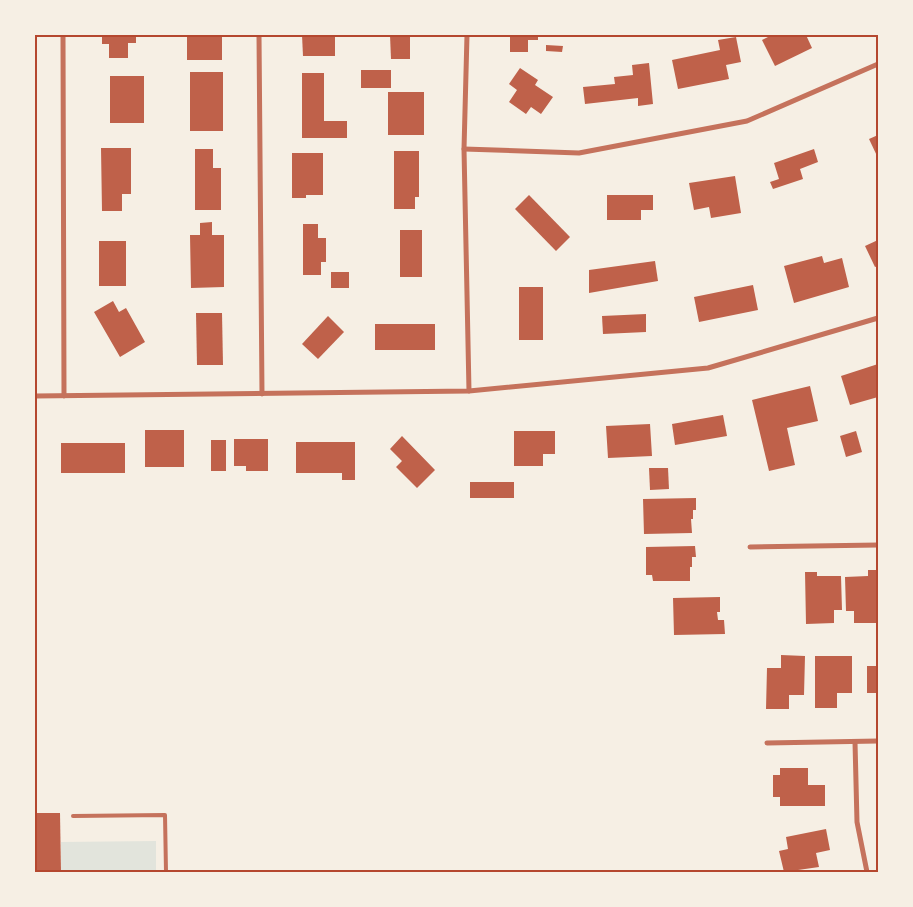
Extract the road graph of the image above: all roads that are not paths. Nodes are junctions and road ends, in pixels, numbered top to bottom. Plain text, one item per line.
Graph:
1 (62, 35) edge
2 (259, 35) edge
3 (466, 35) edge
4 (878, 64) edge
5 (464, 149) junction
6 (878, 318) edge
7 (469, 391) junction
8 (262, 394) junction
9 (35, 396) edge
10 (64, 396) junction
11 (878, 544) edge
12 (750, 546) dead end
13 (878, 741) edge
14 (855, 742) junction
15 (767, 743) dead end
16 (72, 816) dead end
17 (166, 872) edge
18 (868, 872) edge

1 - 10 street
2 - 8 street
3 - 5 street
4 - 5 street
5 - 7 street
6 - 7 street
7 - 8 street
8 - 10 street
9 - 10 street
11 - 12 street
13 - 14 street
14 - 15 street
14 - 18 street
16 - 17 lane

